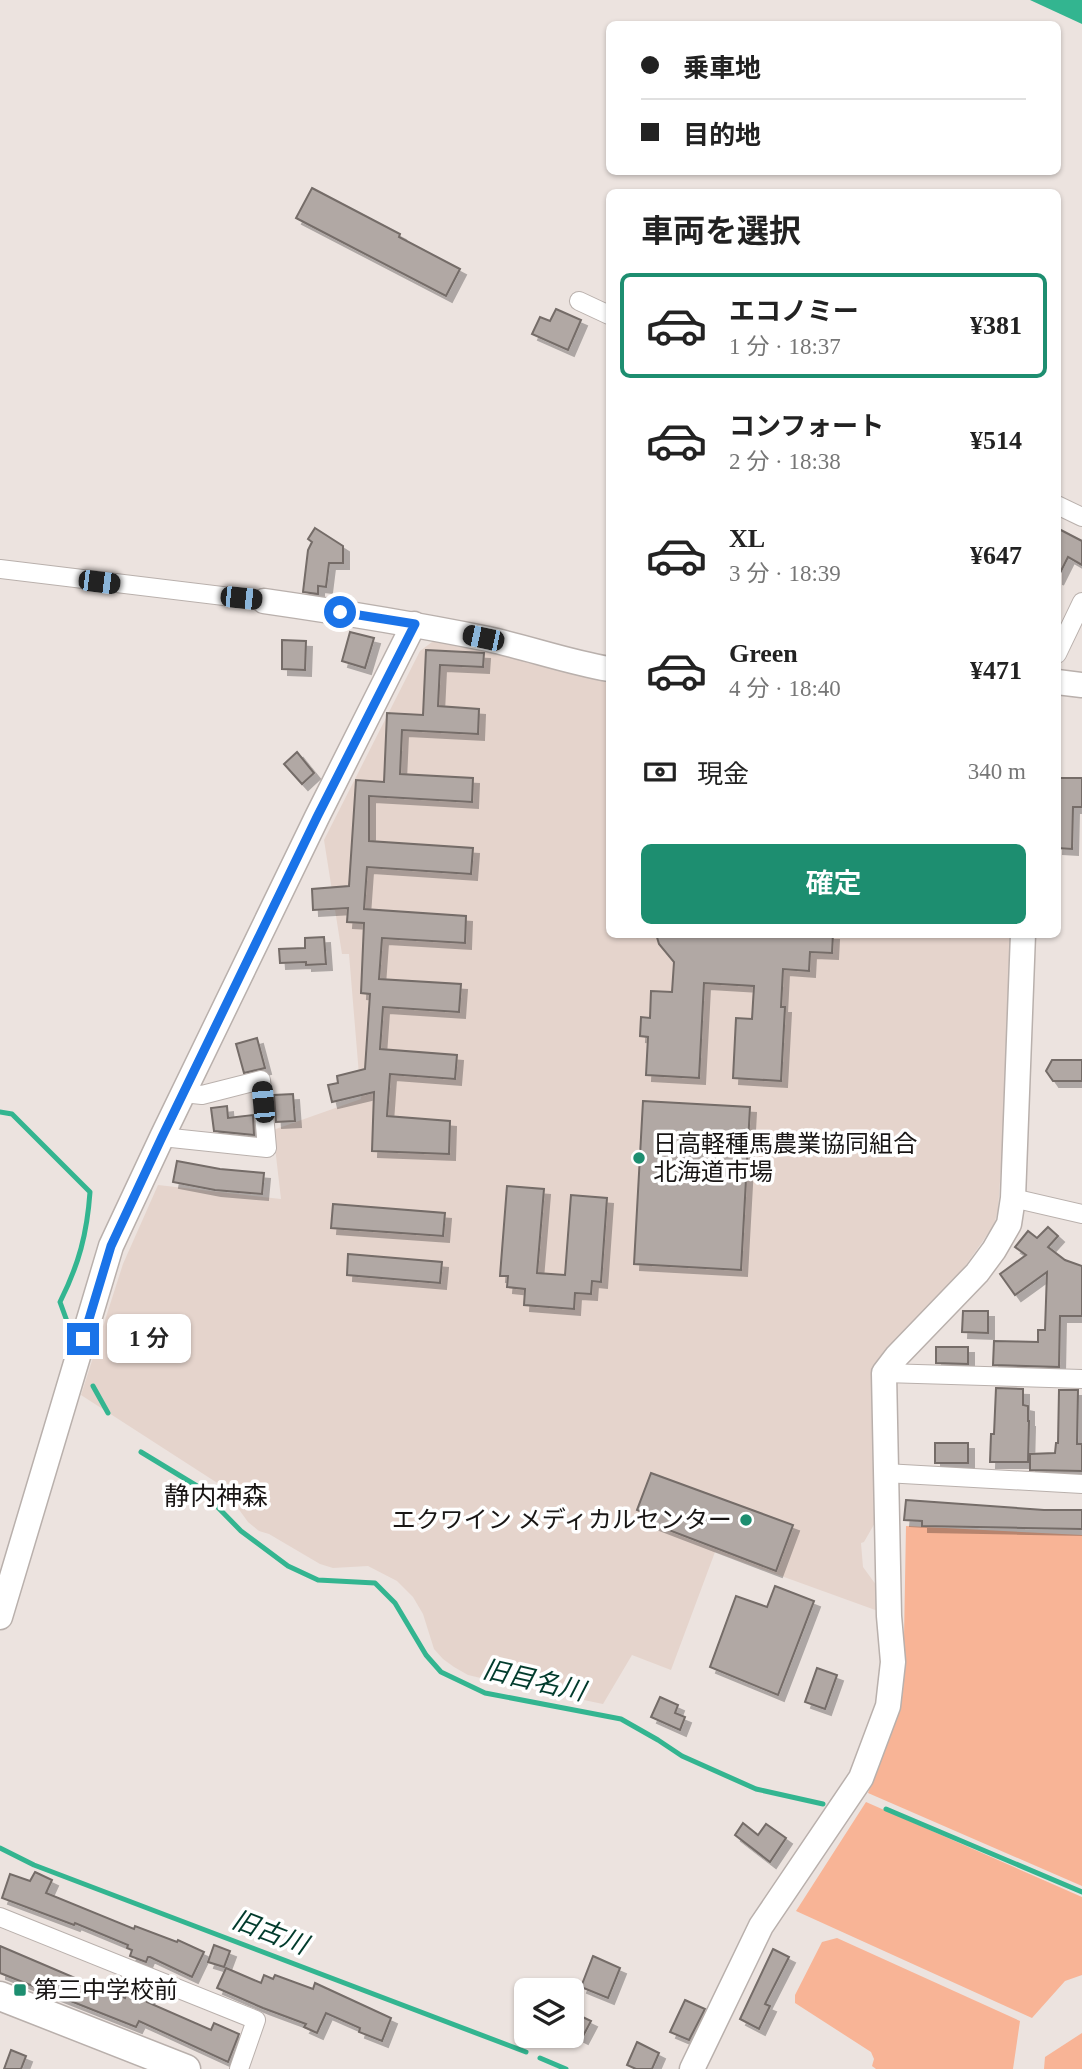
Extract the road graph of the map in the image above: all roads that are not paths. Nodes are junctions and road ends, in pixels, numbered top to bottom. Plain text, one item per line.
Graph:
1 (579, 301) dead end
2 (606, 314) edge
3 (1061, 507) edge
4 (1082, 517) edge
5 (0, 569) edge
6 (264, 601) joint
7 (1082, 602) edge
8 (415, 624) junction
9 (1061, 646) edge
10 (606, 668) edge
11 (1061, 682) edge
12 (1082, 685) edge
13 (1023, 938) edge
14 (183, 1093) junction
15 (162, 1137) junction
16 (1013, 1198) junction
17 (1082, 1214) edge
18 (884, 1373) junction
19 (1082, 1379) edge
20 (885, 1474) junction
21 (1082, 1484) edge
22 (0, 1617) edge
23 (0, 1917) edge
24 (0, 1996) edge
25 (186, 2069) edge
26 (239, 2069) edge
27 (692, 2069) edge

1 - 2 street
3 - 4 street
5 - 6 street
6 - 8 street
7 - 9 street
8 - 10 street
8 - 14 street
11 - 12 street
13 - 16 street
14 - 15 street
14 - 15 street
15 - 22 street
16 - 17 street
16 - 18 street
18 - 19 street
18 - 20 street
20 - 21 street
20 - 27 street
23 - 26 street
24 - 25 main road

